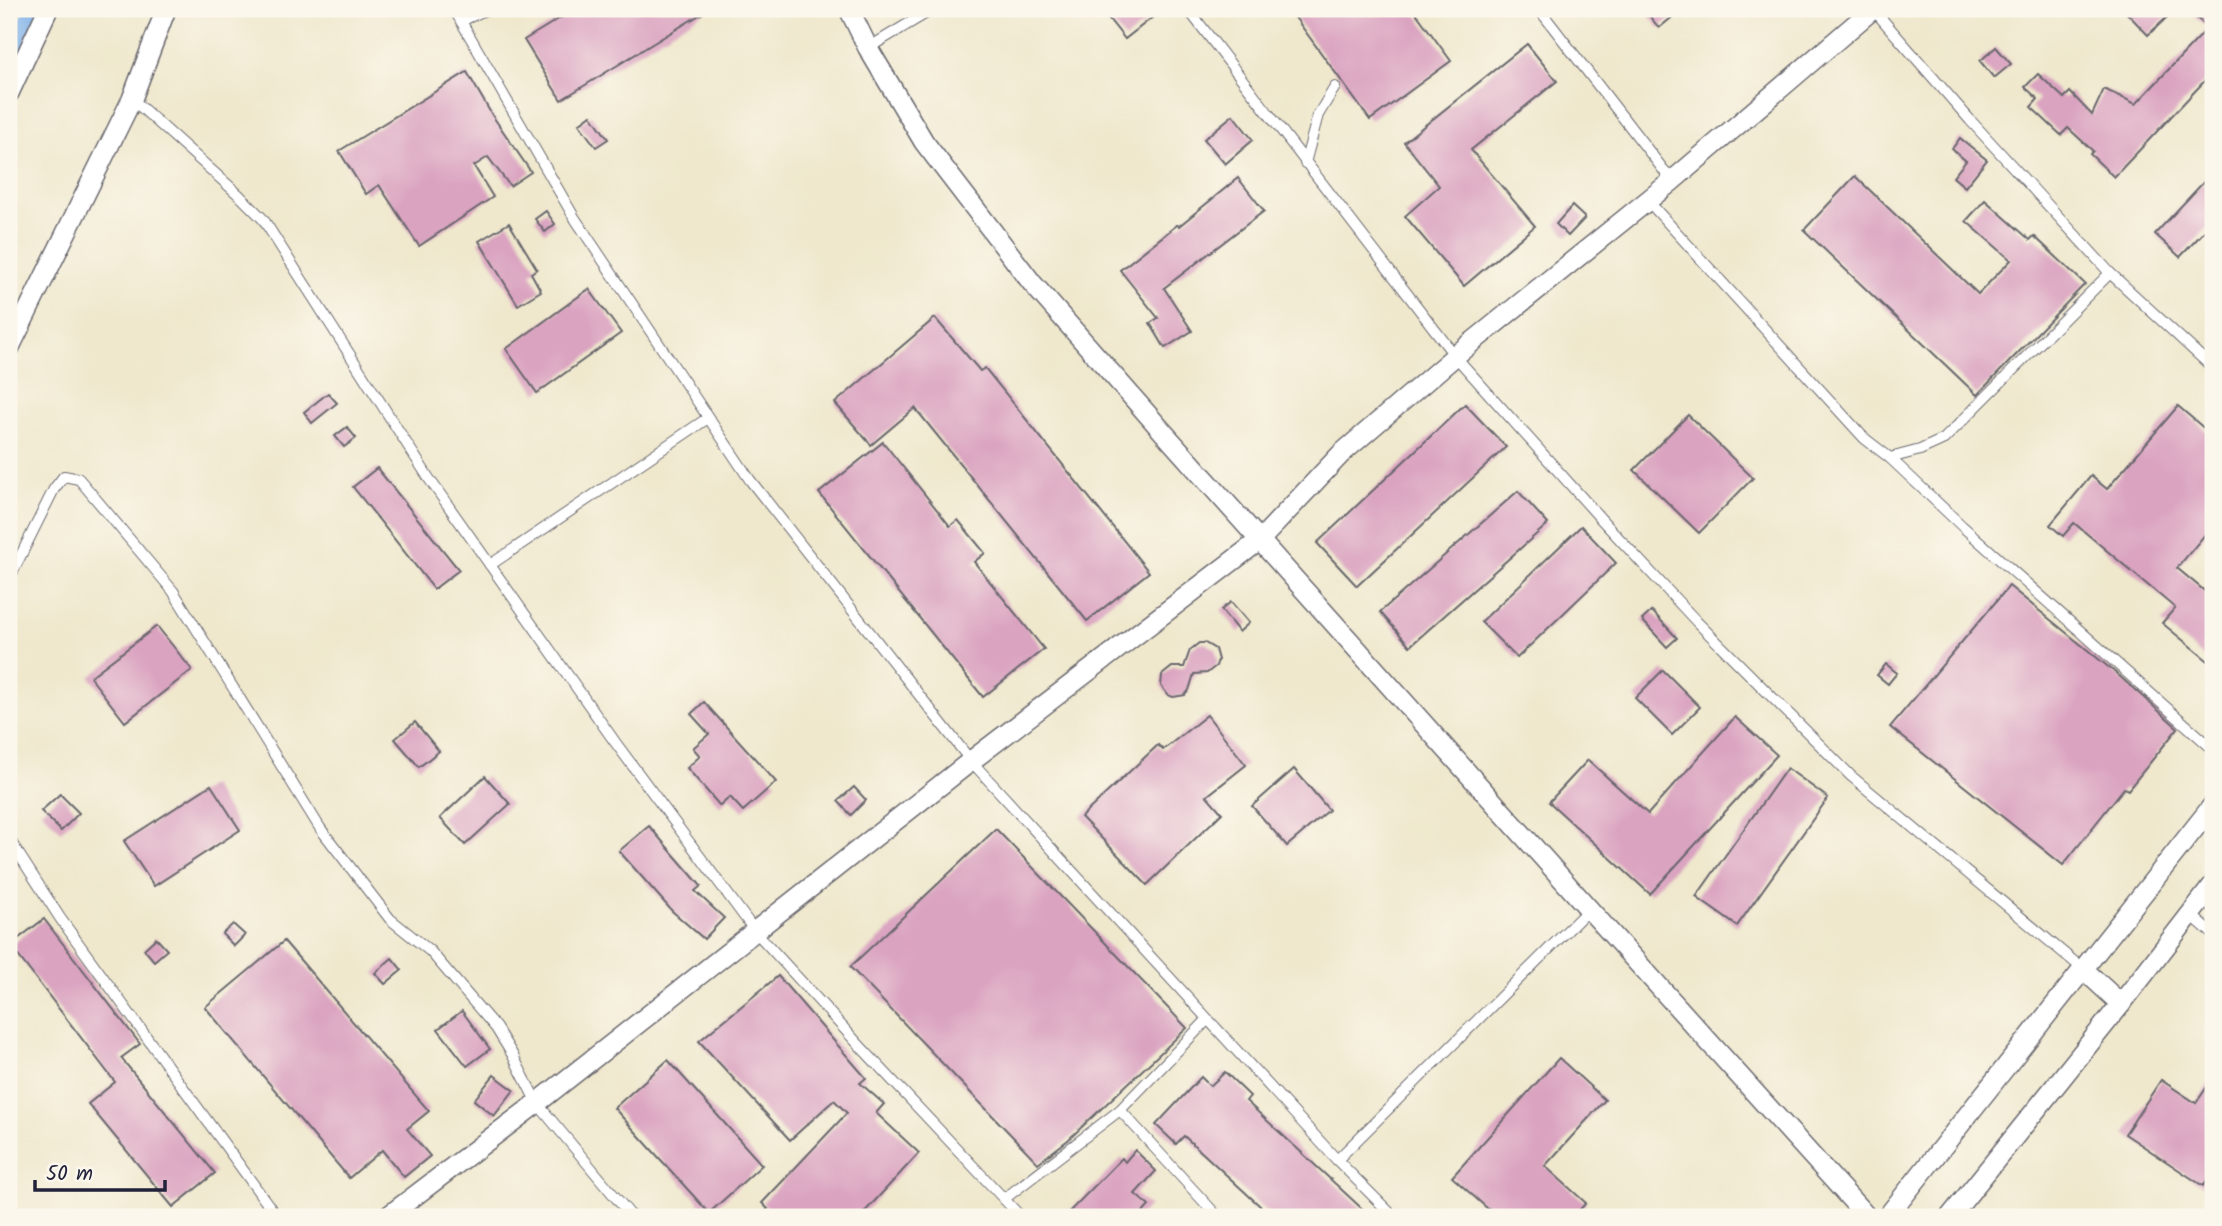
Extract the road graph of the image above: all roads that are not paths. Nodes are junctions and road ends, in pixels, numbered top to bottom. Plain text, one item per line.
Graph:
1 (48, 9) edge
2 (166, 9) edge
3 (454, 9) edge
4 (487, 9) edge
5 (849, 9) edge
6 (933, 9) edge
7 (1188, 9) edge
8 (1539, 9) edge
9 (1873, 9) edge
10 (461, 21) junction
11 (868, 48) junction
12 (1335, 87) dead end
13 (9, 93) edge
14 (132, 99) junction
15 (1305, 163) junction
16 (1672, 181) junction
17 (1648, 201) junction
18 (2110, 273) junction
19 (9, 349) edge
20 (1455, 356) junction
21 (2213, 368) edge
22 (708, 418) junction
23 (1890, 457) junction
24 (1260, 540) junction
25 (490, 565) junction
26 (9, 577) edge
27 (2213, 749) edge
28 (971, 761) junction
29 (2213, 805) edge
30 (9, 839) edge
31 (2213, 885) edge
32 (1589, 909) junction
33 (2191, 915) junction
34 (755, 931) junction
35 (2213, 934) edge
36 (2083, 969) junction
37 (2121, 1004) junction
38 (1207, 1020) junction
39 (537, 1103) junction
40 (1120, 1110) junction
41 (1337, 1160) junction
42 (1004, 1199) junction
43 (277, 1217) edge
44 (387, 1217) edge
45 (632, 1217) edge
46 (1021, 1217) edge
47 (1218, 1217) edge
48 (1394, 1217) edge
49 (1867, 1217) edge
50 (1887, 1217) edge
51 (1950, 1217) edge

1 - 13 street
2 - 14 street
3 - 10 lane
4 - 10 lane
5 - 11 street
6 - 11 lane
7 - 15 lane
8 - 16 lane
9 - 16 street
9 - 18 lane
10 - 22 lane
11 - 24 street
12 - 15 lane
14 - 19 street
14 - 25 lane
15 - 20 lane
16 - 17 street
17 - 20 street
17 - 23 lane
18 - 21 lane
18 - 23 lane
20 - 24 street
20 - 36 lane
22 - 25 lane
22 - 28 lane
23 - 27 lane
24 - 28 street
24 - 32 street
25 - 34 lane
26 - 39 lane
28 - 34 street
28 - 38 lane
29 - 36 street
30 - 43 lane
31 - 33 street
32 - 41 lane
32 - 49 street
33 - 35 lane
33 - 37 street
34 - 39 street
34 - 42 lane
36 - 37 street
36 - 50 street
37 - 51 street
38 - 40 lane
38 - 41 lane
39 - 44 street
39 - 45 lane
40 - 42 lane
40 - 47 lane
41 - 48 lane
42 - 46 lane

